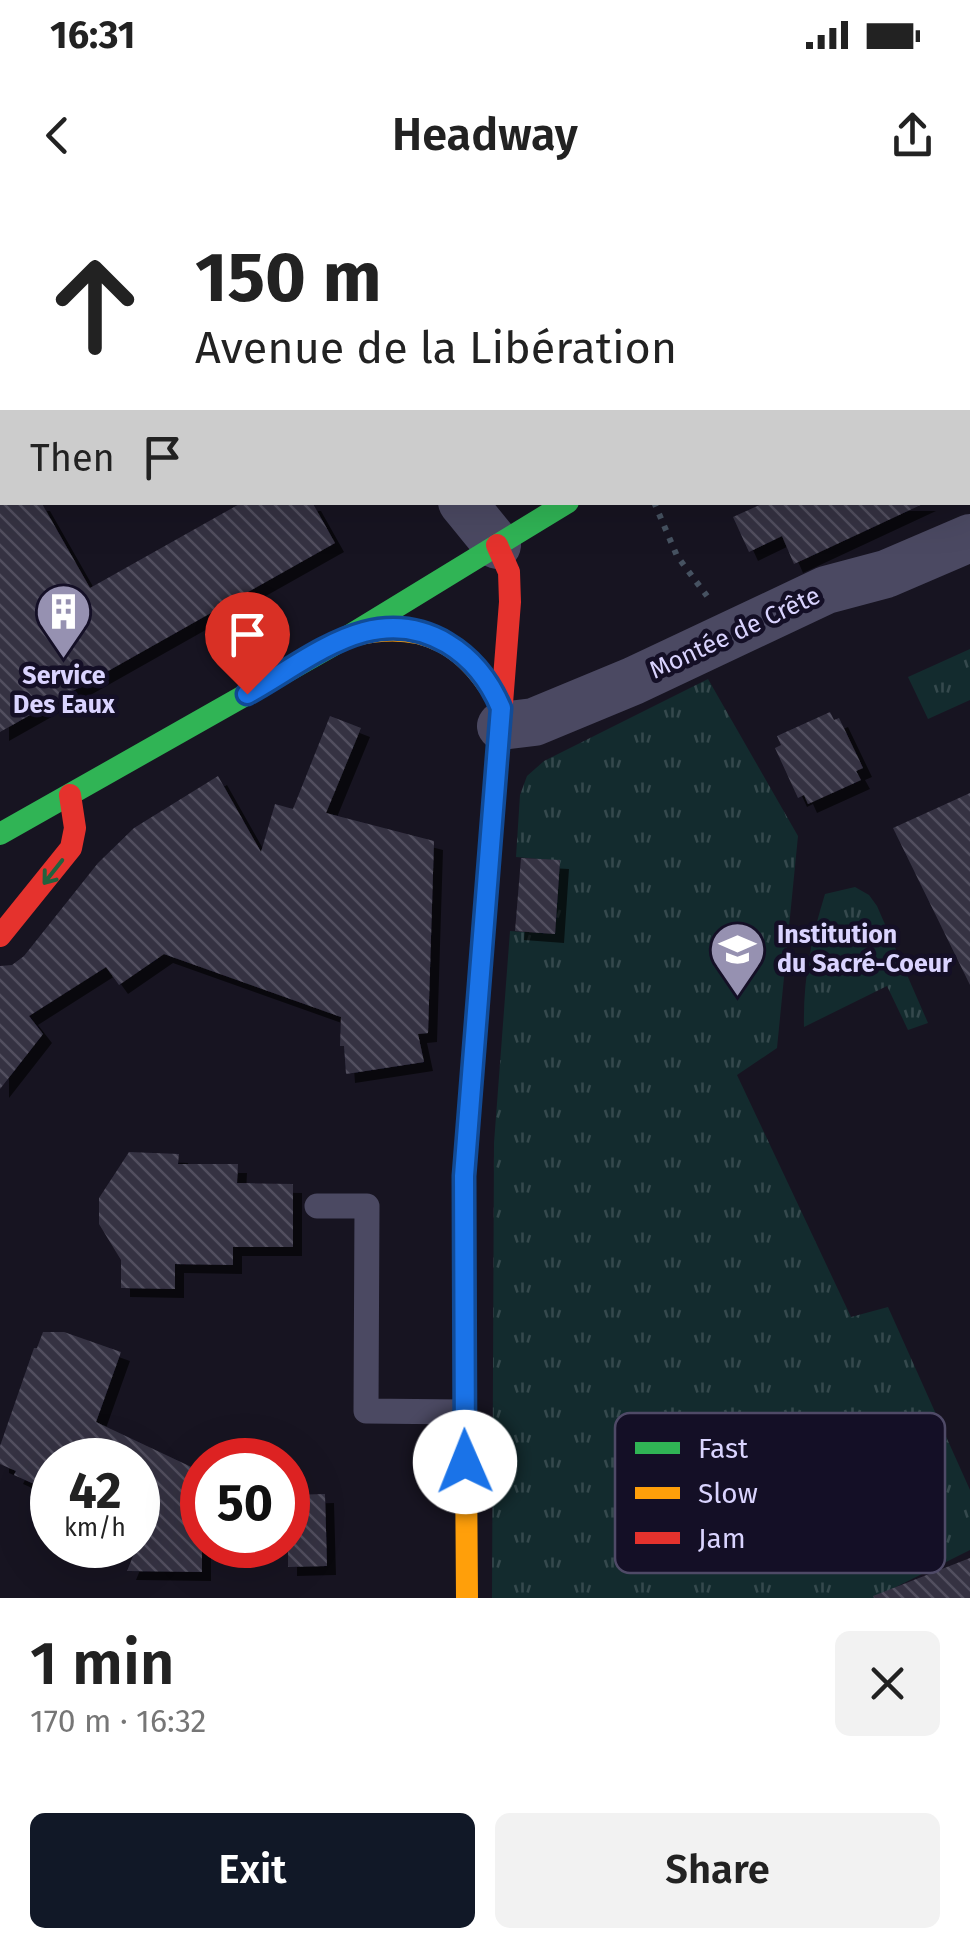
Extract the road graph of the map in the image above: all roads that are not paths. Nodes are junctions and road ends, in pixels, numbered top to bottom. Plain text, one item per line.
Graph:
1 (464, 505) edge
2 (563, 505) edge
3 (970, 538) edge
4 (497, 545) junction
5 (339, 642) junction
6 (501, 717) junction
7 (70, 795) junction
8 (0, 834) edge
9 (0, 936) edge
10 (317, 1206) dead end
11 (464, 1412) junction
12 (467, 1598) edge

1 - 4 street
2 - 4 main road
3 - 6 street, Montée de Crête
4 - 5 main road
4 - 6 main road
5 - 6 main road
5 - 7 main road
6 - 11 main road
7 - 8 main road
7 -> 9 main road
10 - 11 lane
11 - 12 main road

